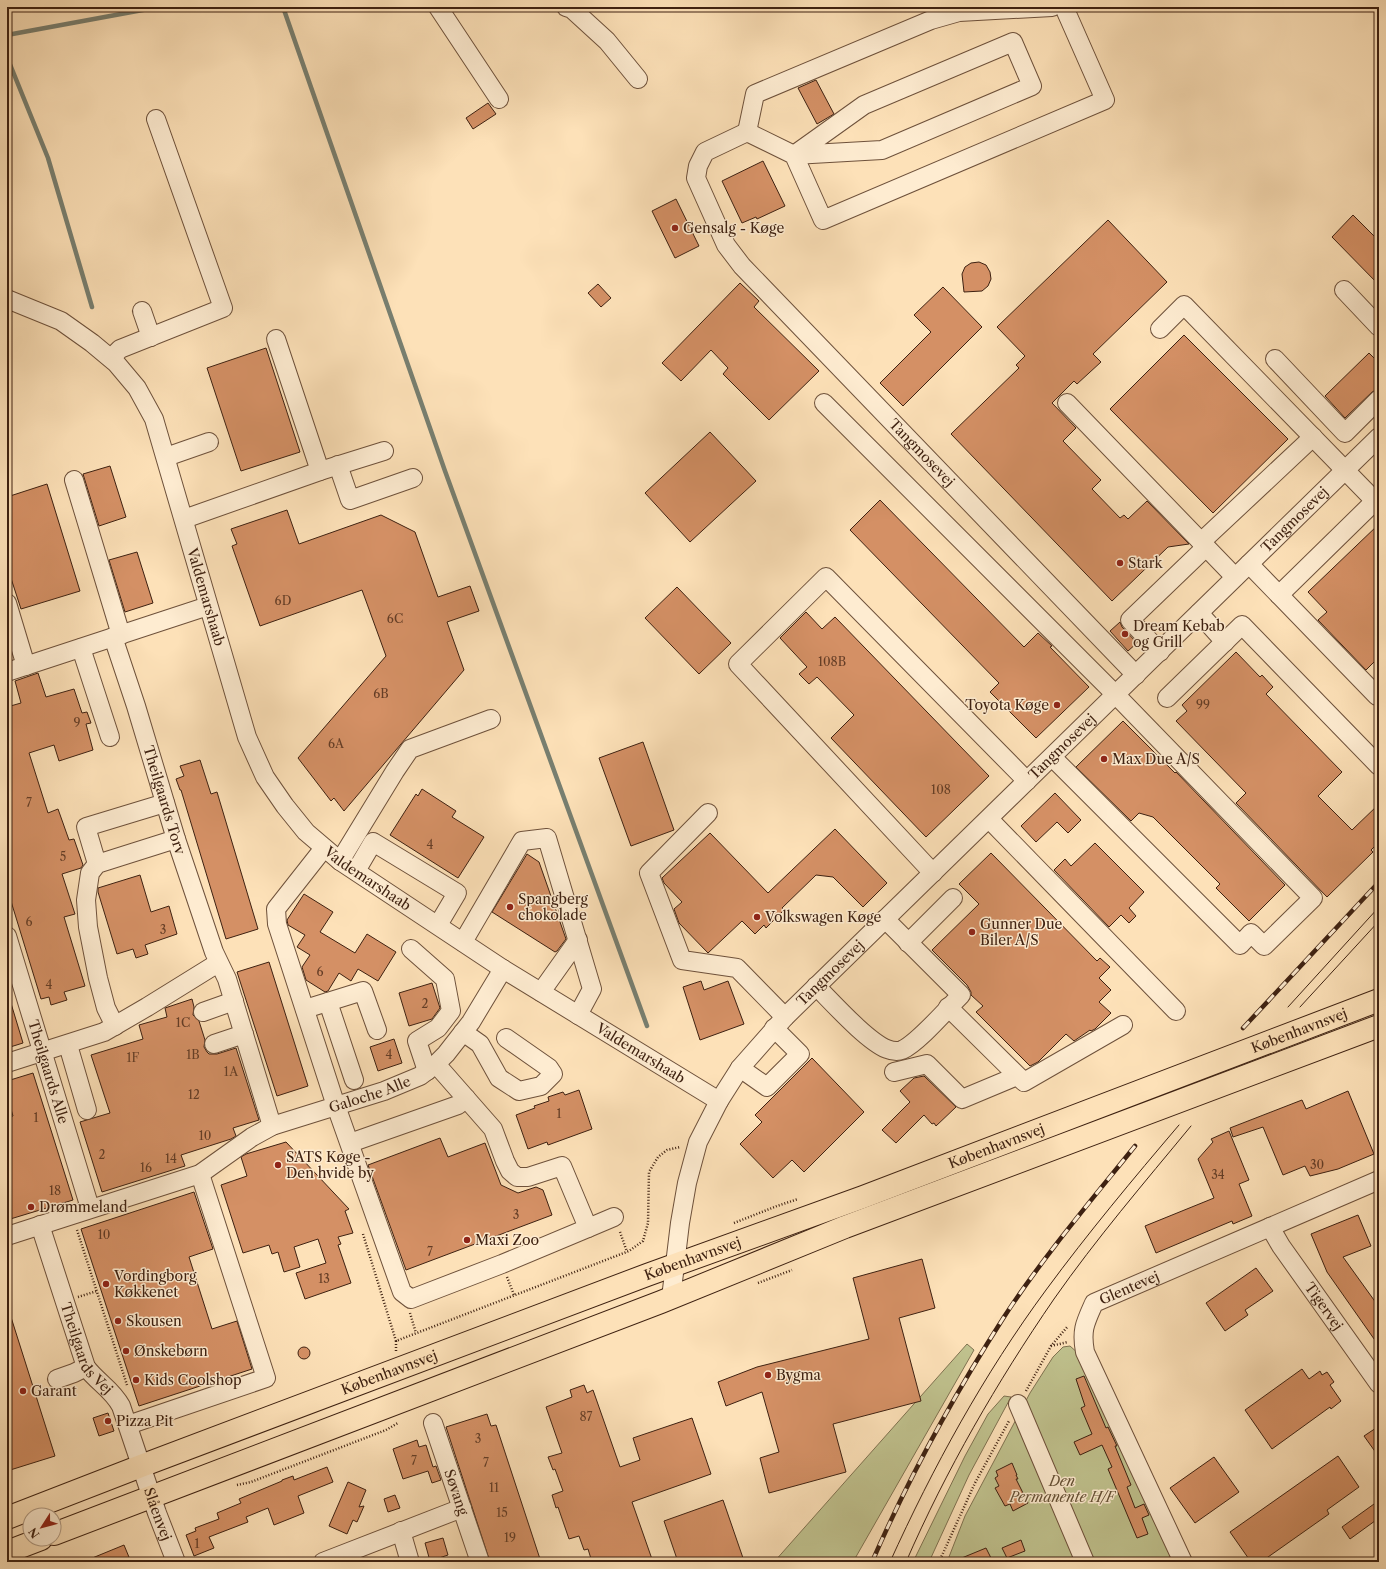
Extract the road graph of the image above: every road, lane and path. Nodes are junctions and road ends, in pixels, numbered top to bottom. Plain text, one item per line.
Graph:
1 (438, 7) edge
2 (566, 7) edge
3 (1052, 7) edge
4 (1064, 7) edge
5 (638, 79) dead end
6 (499, 99) dead end
7 (156, 119) dead end
8 (747, 132) junction
9 (794, 155) junction
10 (1344, 290) dead end
11 (7, 299) edge
12 (142, 311) dead end
13 (1379, 327) edge
14 (1160, 329) dead end
15 (151, 337) junction
16 (276, 339) dead end
17 (111, 358) junction
18 (1274, 359) dead end
19 (1379, 399) edge
20 (824, 403) dead end
21 (1067, 403) dead end
22 (1313, 437) junction
23 (1379, 437) edge
24 (209, 442) dead end
25 (384, 451) dead end
26 (166, 457) junction
27 (338, 465) junction
28 (1345, 470) junction
29 (320, 471) junction
30 (413, 478) dead end
31 (74, 480) dead end
32 (1377, 503) edge
33 (184, 519) junction
34 (1204, 544) junction
35 (1249, 564) junction
36 (1236, 577) junction
37 (1280, 595) junction
38 (7, 603) edge
39 (208, 606) junction
40 (1199, 613) junction
41 (117, 636) junction
42 (1225, 642) junction
43 (81, 648) junction
44 (1160, 652) junction
45 (26, 666) junction
46 (7, 672) edge
47 (1136, 675) junction
48 (1116, 695) junction
49 (1379, 695) edge
50 (1167, 698) dead end
51 (491, 719) dead end
52 (110, 737) dead end
53 (1052, 757) junction
54 (1379, 766) edge
55 (1027, 781) junction
56 (165, 803) junction
57 (708, 813) dead end
58 (988, 819) junction
59 (176, 839) junction
60 (324, 848) junction
61 (340, 861) junction
62 (97, 864) junction
63 (356, 871) junction
64 (933, 873) junction
65 (953, 898) dead end
66 (885, 919) junction
67 (438, 925) junction
68 (7, 936) edge
69 (578, 940) junction
70 (463, 942) junction
71 (908, 943) junction
72 (411, 949) dead end
73 (218, 963) junction
74 (503, 969) junction
75 (816, 986) junction
76 (541, 992) junction
77 (1379, 1000) edge
78 (234, 1001) junction
79 (328, 1002) junction
80 (948, 1007) junction
81 (305, 1009) junction
82 (1176, 1011) dead end
83 (204, 1012) dead end
84 (578, 1015) junction
85 (779, 1023) junction
86 (1123, 1025) dead end
87 (115, 1026) junction
88 (1379, 1026) edge
89 (377, 1030) dead end
90 (464, 1032) junction
91 (244, 1034) junction
92 (506, 1038) dead end
93 (68, 1044) junction
94 (214, 1044) dead end
95 (43, 1053) junction
96 (7, 1063) edge
97 (432, 1067) junction
98 (740, 1068) junction
99 (894, 1072) dead end
100 (1017, 1076) junction
101 (354, 1080) dead end
102 (466, 1098) junction
103 (719, 1101) junction
104 (336, 1106) junction
105 (87, 1110) dead end
106 (272, 1126) junction
107 (698, 1142) junction
108 (350, 1143) junction
109 (200, 1174) junction
110 (1379, 1180) edge
111 (90, 1208) junction
112 (72, 1214) junction
113 (614, 1217) joint
114 (40, 1225) junction
115 (1270, 1227) junction
116 (588, 1228) junction
117 (7, 1236) edge
118 (627, 1252) junction
119 (675, 1264) junction
120 (671, 1298) junction
121 (396, 1354) dead end
122 (86, 1367) junction
123 (57, 1379) dead end
124 (1379, 1384) edge
125 (127, 1385) dead end
126 (1018, 1404) dead end
127 (433, 1423) dead end
128 (128, 1425) junction
129 (142, 1466) junction
130 (151, 1496) junction
131 (462, 1508) junction
132 (7, 1518) edge
133 (62, 1531) edge
134 (401, 1531) junction
135 (22, 1546) edge
136 (7, 1552) edge
137 (176, 1562) edge
138 (323, 1562) edge
139 (410, 1562) edge
140 (480, 1562) edge
141 (1084, 1562) edge
142 (1183, 1562) edge

1 - 6 street
2 - 5 street
3 - 8 street
4 - 9 street
7 - 15 street
8 - 9 street
8 - 47 street, Tangmosevej
9 - 9 street
10 - 13 street
11 - 17 street, Valdemarshaab
12 - 15 street
14 - 22 street
15 - 17 street
16 - 29 street
17 - 26 street, Valdemarshaab
18 - 19 street
20 - 48 street
21 - 34 street
22 - 28 street
22 - 34 street
23 - 28 street, Tangmosevej
24 - 26 street
25 - 27 street
26 - 33 street, Valdemarshaab
27 - 29 street
27 - 30 street
28 - 32 street
28 - 35 street, Tangmosevej
29 - 33 street
31 - 41 street, Theilgaards Torv
32 - 37 street
33 - 39 street, Valdemarshaab
34 - 36 street
34 - 44 street
35 - 36 street, Tangmosevej
35 - 37 street
36 - 40 street, Tangmosevej
37 - 49 street
38 - 45 street
39 - 41 street
39 - 60 street, Valdemarshaab
40 - 42 street
40 - 44 street, Tangmosevej
41 - 43 street
41 - 56 street, Theilgaards Torv
42 - 50 street
42 - 54 street
43 - 45 street
43 - 52 street
44 - 47 street, Tangmosevej
45 - 46 street
47 - 48 street, Tangmosevej
48 - 53 street, Tangmosevej
48 - 53 street
51 - 61 street
53 - 55 street, Tangmosevej
55 - 58 street, Tangmosevej
55 - 64 street
56 - 59 street, Theilgaards Torv
56 - 62 street
57 - 85 street
58 - 64 street, Tangmosevej
58 - 82 street
59 - 62 street
59 - 73 street, Theilgaards Torv
60 - 61 street, Valdemarshaab
60 - 81 street
61 - 63 street, Valdemarshaab
62 - 87 street
63 - 67 street, Valdemarshaab
63 - 67 street
64 - 66 street, Tangmosevej
65 - 71 street
66 - 71 street
66 - 75 street, Tangmosevej
67 - 70 street, Valdemarshaab
68 - 95 street, Theilgaards Alle
69 - 70 street
69 - 76 street
69 - 84 street
70 - 74 street, Valdemarshaab
71 - 80 street
72 - 97 street
73 - 78 street, Theilgaards Torv
73 - 87 street
74 - 76 street, Valdemarshaab
74 - 90 street, Galoche Alle
75 - 80 street
75 - 85 street, Tangmosevej
76 - 84 street, Valdemarshaab
77 - 119 main road, Københavnsvej
78 - 83 street
78 - 91 street, Theilgaards Torv
79 - 81 street
79 - 89 street
79 - 101 street
80 - 100 street
81 - 104 street
84 - 103 street, Valdemarshaab
85 - 98 street, Tangmosevej
85 - 98 street
86 - 100 street
87 - 93 street
88 - 120 main road, Københavnsvej
90 - 92 street
90 - 97 street, Galoche Alle
91 - 94 street
91 - 106 street, Theilgaards Torv
93 - 95 street
93 - 105 street
95 - 96 street
95 - 111 street, Theilgaards Alle
97 - 102 street
97 - 104 street, Galoche Alle
98 - 103 street, Tangmosevej
99 - 100 street
102 - 108 street
102 - 116 street
103 - 107 street, Tangmosevej
104 - 106 street, Galoche Alle
104 - 108 street
106 - 109 street, Galoche Alle
107 - 118 path
107 - 119 street, Tangmosevej
108 - 116 street
109 - 111 street, Galoche Alle
109 - 128 street
110 - 115 street, Glentevej
111 - 112 street, Galoche Alle
112 - 114 street, Galoche Alle
112 - 125 path
113 - 116 street
113 - 118 path
114 - 117 street, Galoche Alle
114 - 122 street, Theilgaards Vej
115 - 124 street, Tigervej
115 - 142 street, Glentevej
118 - 121 path
119 - 120 street, Tangmosevej
119 - 129 main road, Københavnsvej
120 - 130 main road, Københavnsvej
122 - 123 street
122 - 128 street, Theilgaards Vej
126 - 141 street
127 - 131 street, Søvang
128 - 129 street, Theilgaards Vej
129 - 130 street, Slåenvej
129 - 132 main road, Københavnsvej
130 - 133 main road, Københavnsvej
130 - 137 street, Slåenvej
131 - 134 street
131 - 140 street, Søvang
134 - 138 street
134 - 139 street
135 - 136 main road

